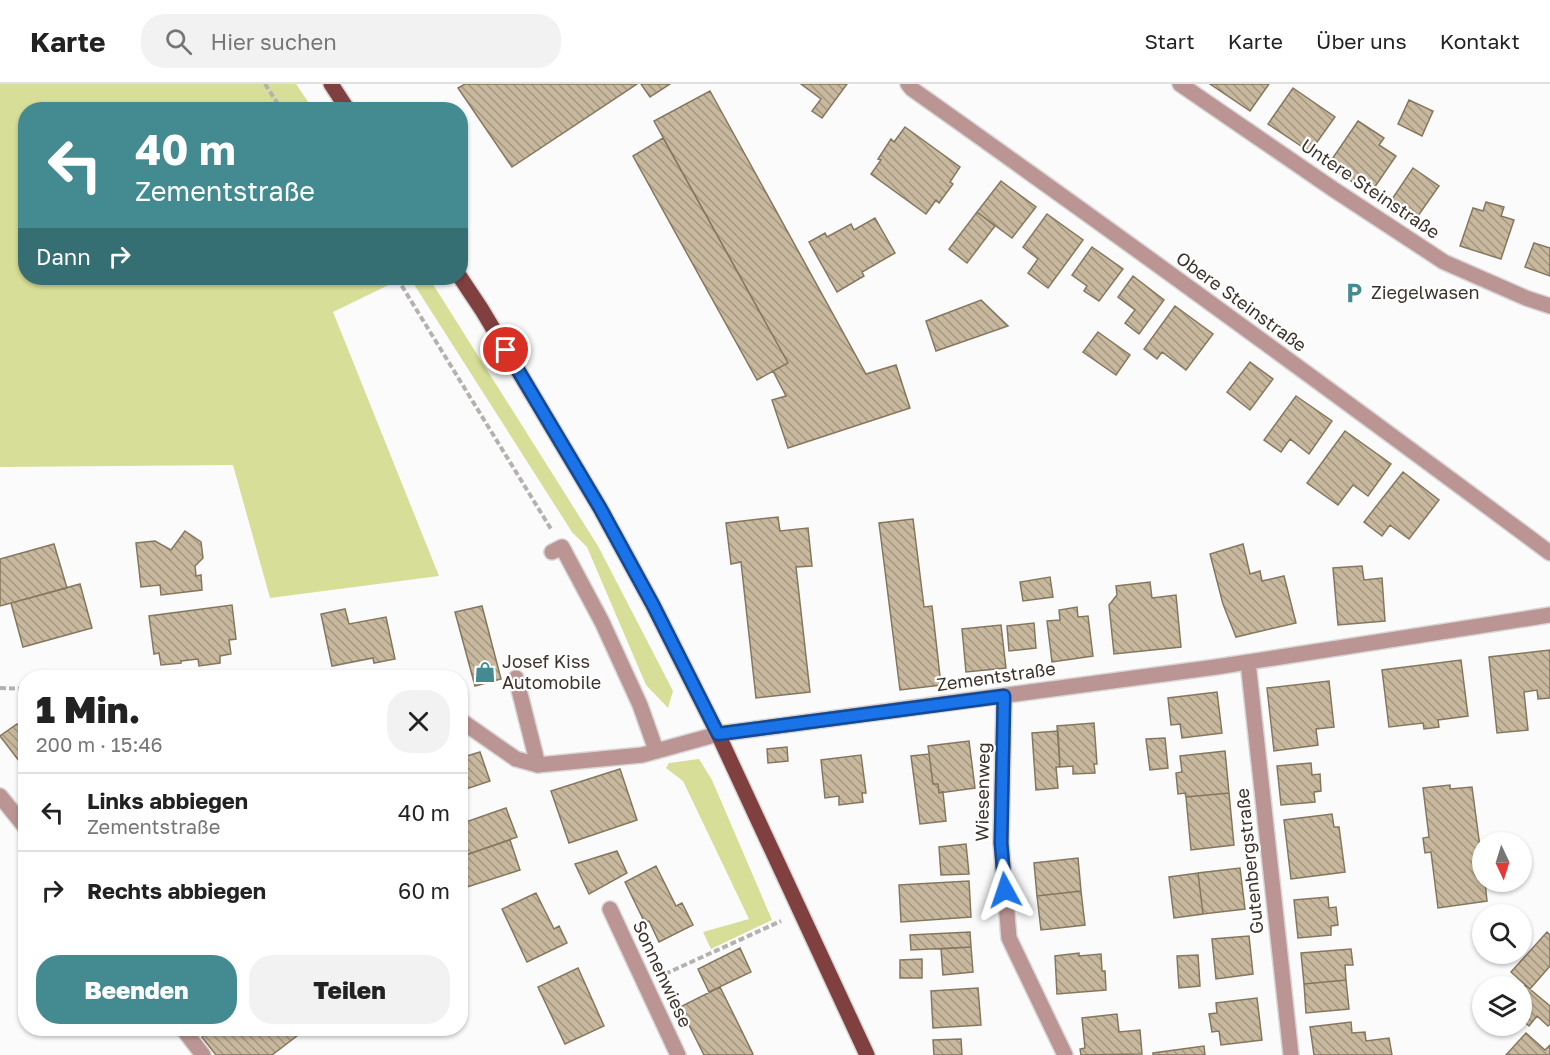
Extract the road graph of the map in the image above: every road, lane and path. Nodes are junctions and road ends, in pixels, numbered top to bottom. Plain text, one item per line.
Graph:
1 (265, 84) edge
2 (331, 84) edge
3 (908, 84) edge
4 (1180, 84) edge
5 (277, 102) edge
6 (343, 102) edge
7 (401, 285) edge
8 (465, 285) edge
9 (1550, 306) edge
10 (557, 549) joint
11 (1550, 553) edge
12 (1550, 615) edge
13 (1248, 662) junction
14 (516, 678) dead end
15 (0, 688) edge
16 (18, 688) edge
17 (1004, 696) junction
18 (468, 725) edge
19 (718, 734) junction
20 (656, 750) junction
21 (538, 765) junction
22 (0, 796) edge
23 (18, 818) edge
24 (610, 909) dead end
25 (785, 919) dead end
26 (645, 983) junction
27 (188, 1036) edge
28 (203, 1055) edge
29 (678, 1055) edge
30 (867, 1055) edge
31 (1065, 1055) edge
32 (1291, 1055) edge

1 - 5 path
2 - 6 main road
3 - 11 street, Obere Steinstraße
4 - 9 street, Untere Steinstraße
7 - 10 path
8 - 19 main road
10 - 20 street
12 - 13 street, Zementstraße
13 - 17 street, Zementstraße
13 - 32 street, Gutenbergstraße
14 - 21 street
15 - 16 path
17 - 19 street, Zementstraße
17 - 31 street, Wiesenweg
18 - 21 street, Zementstraße
19 - 20 street, Zementstraße
19 - 30 main road
20 - 21 street, Zementstraße
22 - 23 street
24 - 26 street, Sonnenwiese
25 - 26 path
26 - 29 street, Sonnenwiese
27 - 28 street

